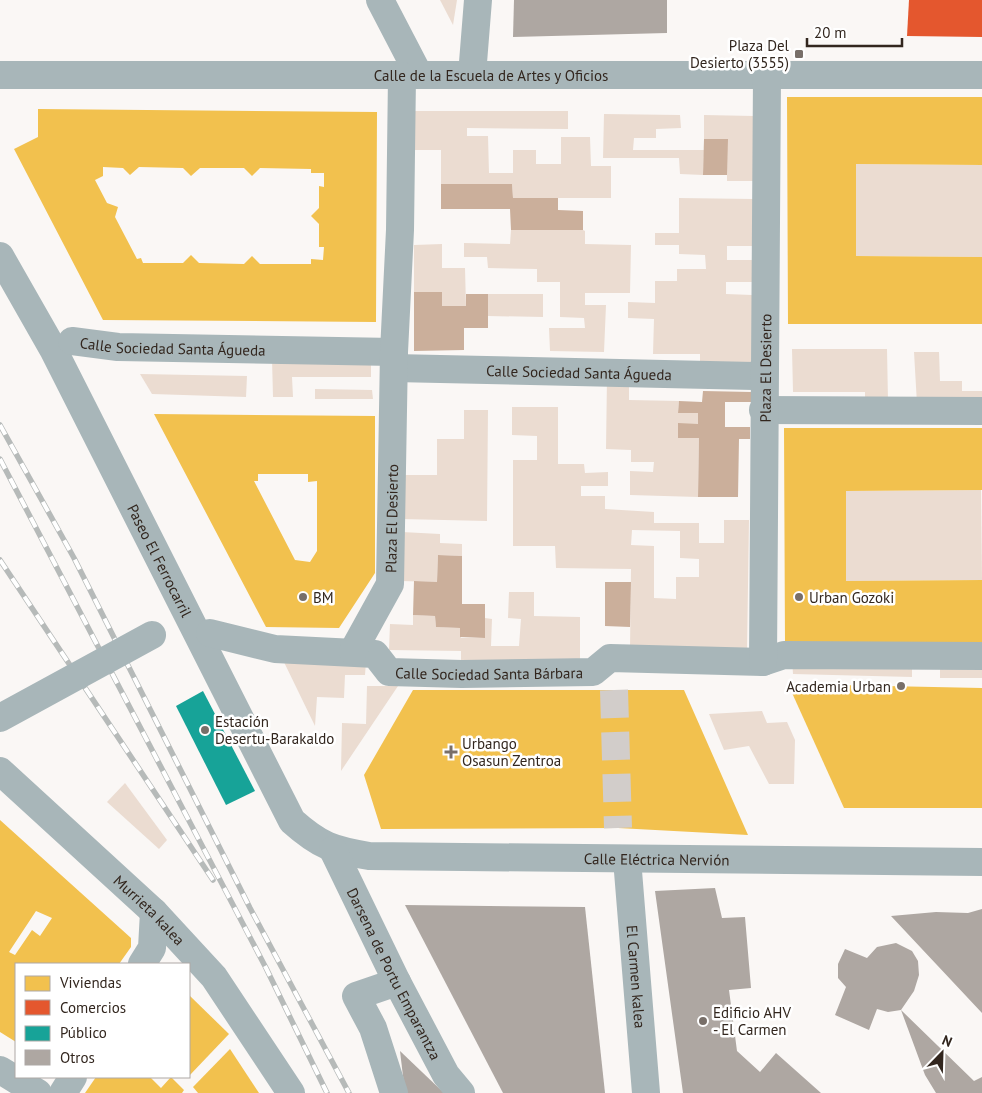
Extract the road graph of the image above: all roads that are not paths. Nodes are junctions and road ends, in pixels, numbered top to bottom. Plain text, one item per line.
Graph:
1 (380, 0) edge
2 (478, 0) edge
3 (0, 75) edge
4 (411, 75) junction
5 (472, 75) junction
6 (982, 75) edge
7 (766, 76) junction
8 (0, 256) edge
9 (72, 341) dead end
10 (394, 360) junction
11 (763, 371) junction
12 (763, 410) junction
13 (982, 412) edge
14 (210, 633) dead end
15 (152, 635) dead end
16 (352, 651) junction
17 (982, 656) edge
18 (762, 662) junction
19 (0, 718) edge
20 (0, 771) edge
21 (333, 850) junction
22 (627, 859) junction
23 (982, 862) edge
24 (154, 912) junction
25 (143, 963) edge
26 (397, 982) junction
27 (0, 1070) edge
28 (72, 1078) edge
29 (38, 1093) edge
30 (63, 1093) edge
31 (292, 1093) edge
32 (394, 1093) edge
33 (461, 1093) edge
34 (646, 1093) edge

1 - 4 street
2 - 5 street
3 - 4 street, Calle de la Escuela de Artes y Oficios
4 - 5 street, Calle de la Escuela de Artes y Oficios
4 - 10 street, Plaza El Desierto
5 - 7 street, Calle de la Escuela de Artes y Oficios
6 - 7 street, Calle de la Escuela de Artes y Oficios
7 - 11 street, Plaza El Desierto
8 - 21 street, Paseo El Ferrocarril
9 - 10 street, Calle Sociedad Santa Águeda
10 - 11 street, Calle Sociedad Santa Águeda
10 - 16 street, Plaza El Desierto
11 - 12 street, Plaza El Desierto
12 - 13 street
12 - 18 street, Plaza El Desierto
14 - 16 street, Calle Sociedad Santa Bárbara
15 - 19 street, bridge
16 - 18 street, Calle Sociedad Santa Bárbara
17 - 18 street, Calle Sociedad Santa Bárbara
20 - 24 street, Murrieta kalea
21 - 22 street, Calle Eléctrica Nervión
21 - 26 street, Darsena de Portu Emparantza
22 - 23 street, Calle Eléctrica Nervión
22 - 34 street, El Carmen kalea
24 - 25 street
24 - 31 street, Murrieta kalea
26 - 32 street
26 - 33 street, Darsena de Portu Emparantza
27 - 29 street
28 - 30 street

